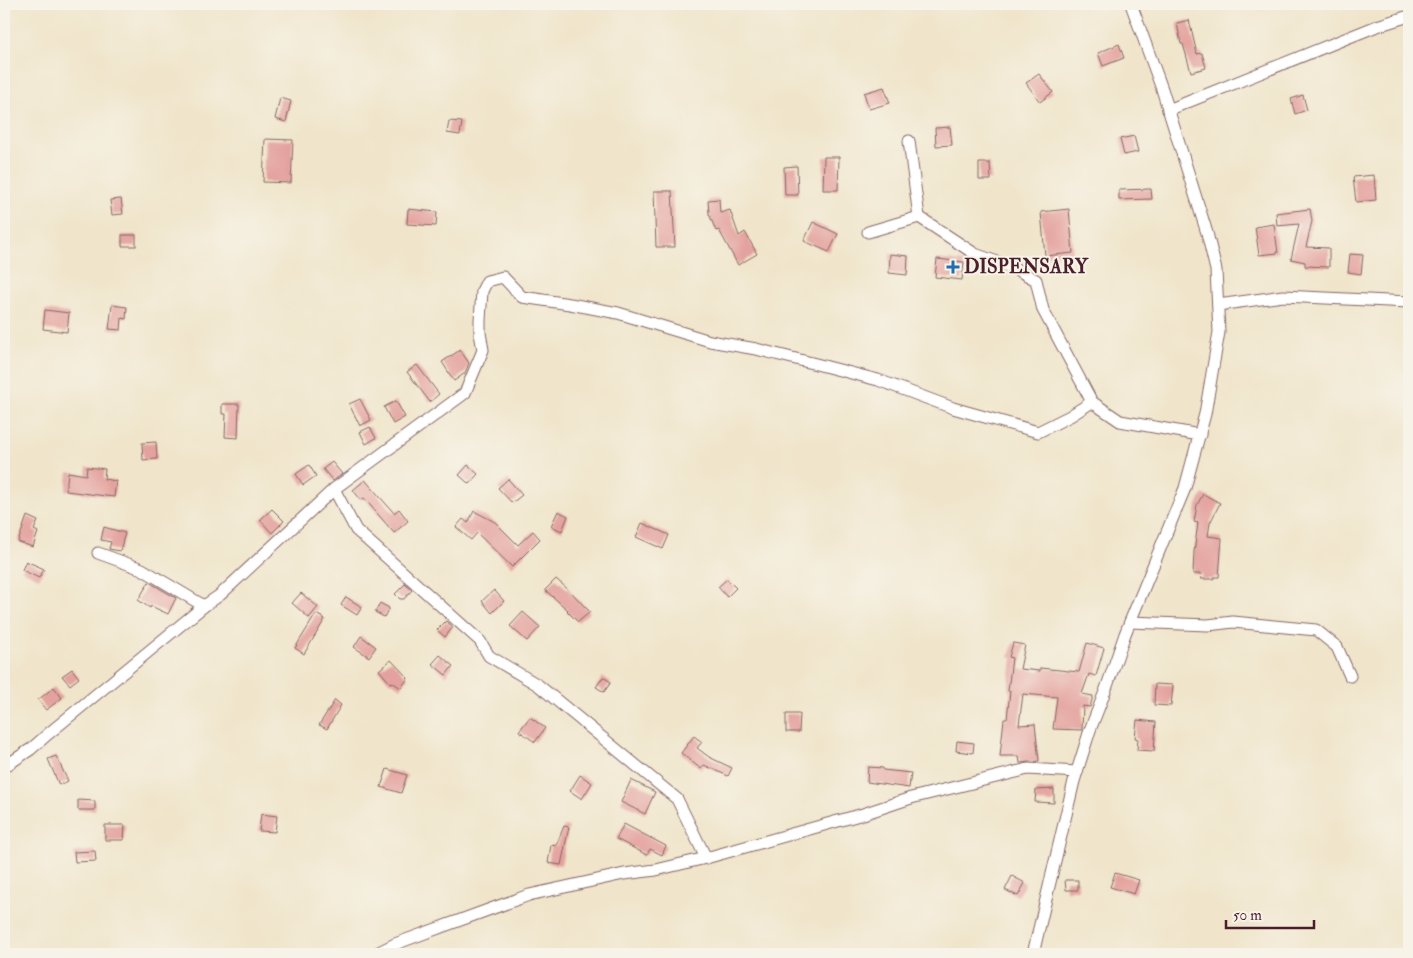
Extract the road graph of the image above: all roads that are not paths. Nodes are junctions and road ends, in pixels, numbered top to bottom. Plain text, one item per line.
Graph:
1 (1131, 4) edge
2 (1409, 16) edge
3 (1168, 110) junction
4 (909, 141) dead end
5 (919, 218) junction
6 (868, 232) dead end
7 (1409, 302) edge
8 (1218, 306) junction
9 (1092, 402) junction
10 (1200, 435) junction
11 (334, 489) junction
12 (98, 553) dead end
13 (204, 606) junction
14 (1130, 622) junction
15 (1350, 676) dead end
16 (4, 767) edge
17 (1077, 772) junction
18 (706, 858) junction
19 (374, 954) edge
20 (1033, 954) edge

1 - 3 street
2 - 3 street
3 - 8 street
4 - 5 street
5 - 6 street
5 - 9 street
7 - 8 street
8 - 10 street
9 - 10 street
9 - 11 street
10 - 14 street
11 - 13 street
11 - 18 street
12 - 13 street
13 - 16 street
14 - 15 street
14 - 17 street
17 - 18 street
17 - 20 street
18 - 19 street

